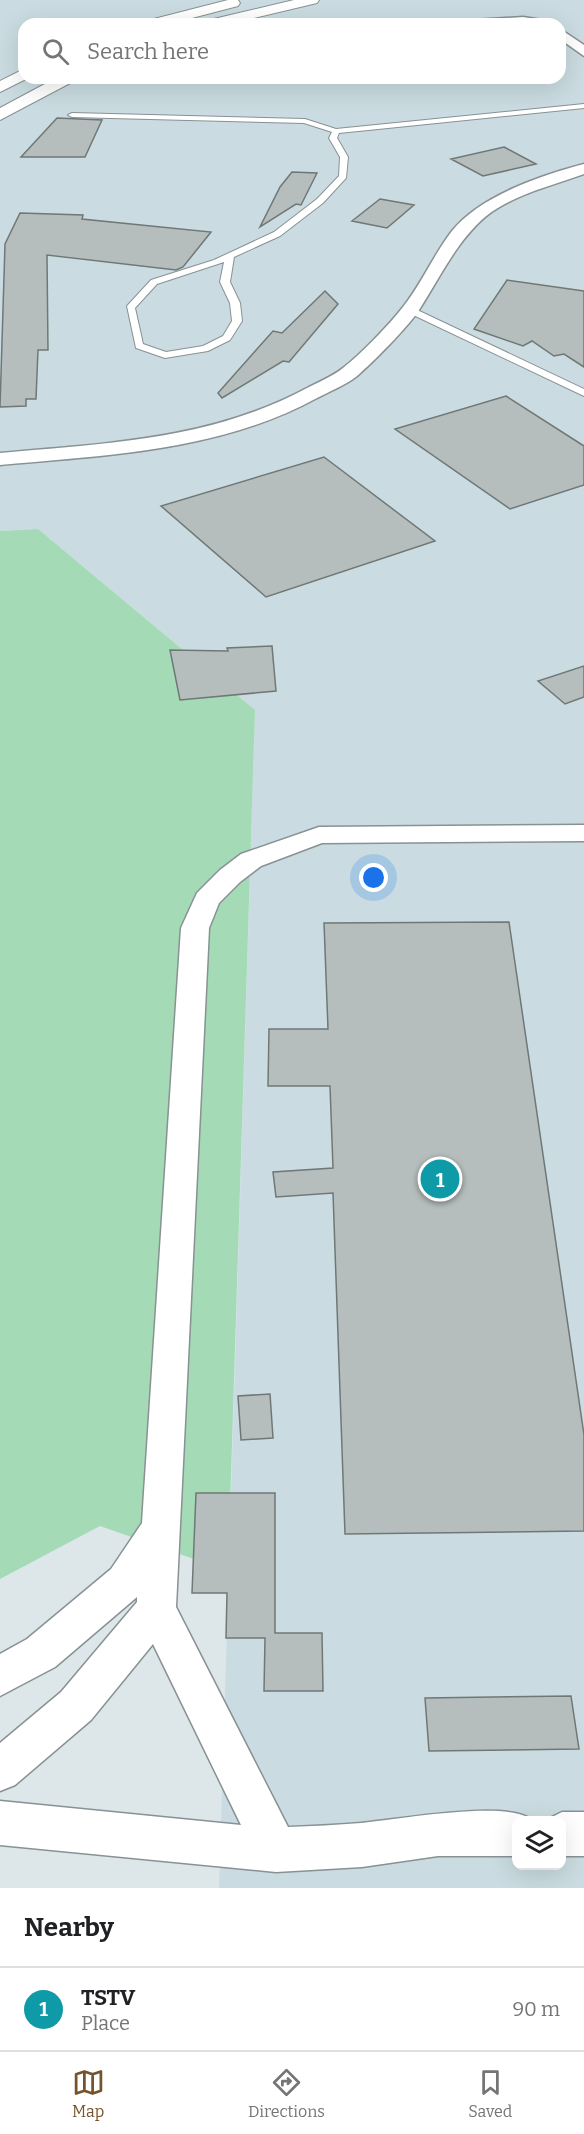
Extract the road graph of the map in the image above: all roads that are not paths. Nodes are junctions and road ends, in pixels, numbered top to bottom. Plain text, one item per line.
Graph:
1 (244, 0) edge
2 (312, 0) edge
3 (174, 18) edge
4 (236, 18) edge
5 (584, 31) edge
6 (566, 33) edge
7 (566, 37) edge
8 (584, 52) edge
9 (18, 77) edge
10 (57, 84) edge
11 (0, 87) edge
12 (584, 106) edge
13 (0, 115) edge
14 (72, 115) dead end
15 (336, 131) junction
16 (584, 169) edge
17 (230, 256) junction
18 (410, 310) junction
19 (584, 393) edge
20 (0, 446) edge
21 (42, 455) junction
22 (0, 459) edge
23 (584, 832) edge
24 (161, 1526) junction
25 (156, 1609) junction
26 (0, 1676) edge
27 (0, 1770) edge
28 (0, 1823) edge
29 (512, 1834) edge
30 (566, 1834) edge
31 (584, 1834) edge
32 (276, 1850) junction

1 - 3 street
2 - 4 street
5 - 6 street
7 - 8 street
9 - 11 street
10 - 13 street
12 - 15 lane
14 - 15 lane
15 - 17 lane
16 - 18 street
17 - 17 lane
18 - 19 lane
18 - 21 street
20 - 21 street
21 - 22 street
23 - 24 street
24 - 25 street
24 - 26 street
25 - 27 street
25 - 32 street
28 - 32 street
29 - 32 street
30 - 31 street

